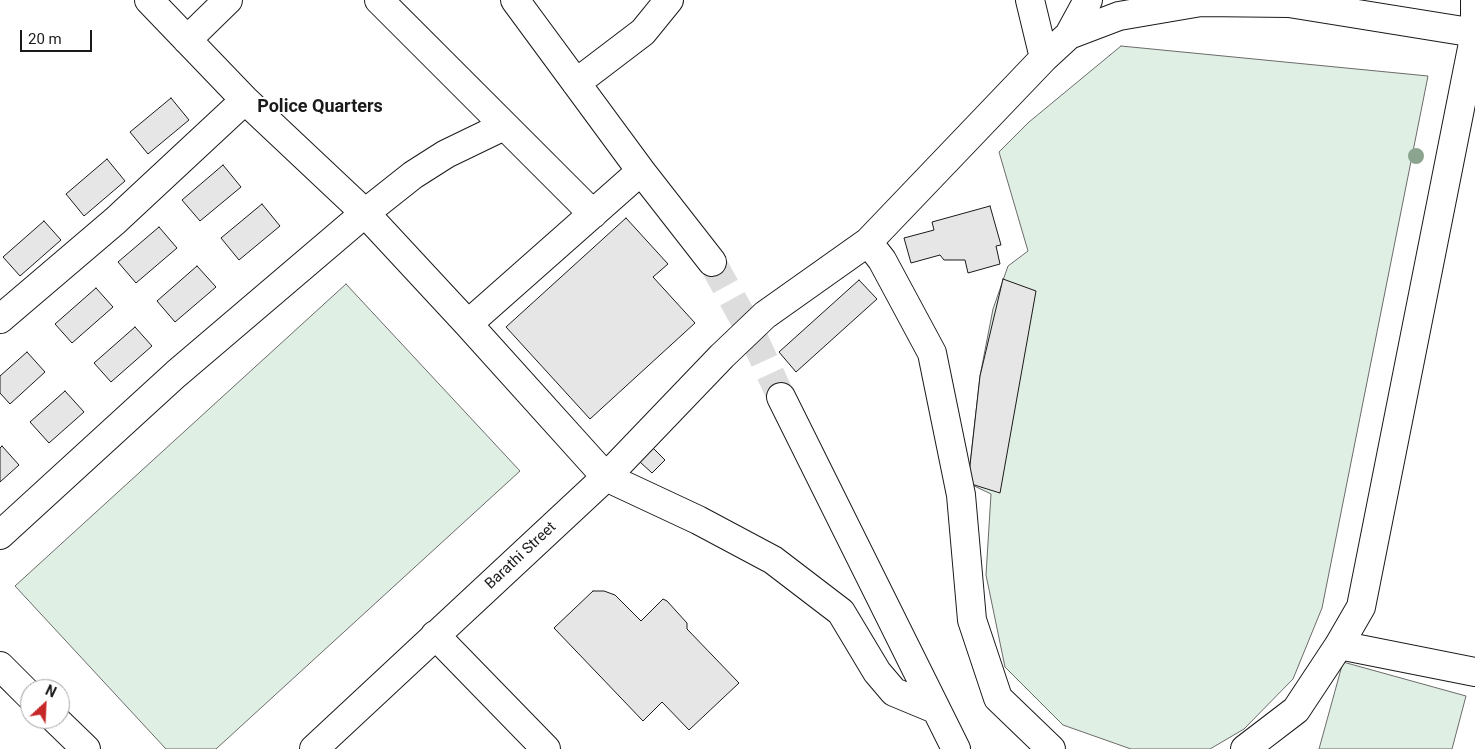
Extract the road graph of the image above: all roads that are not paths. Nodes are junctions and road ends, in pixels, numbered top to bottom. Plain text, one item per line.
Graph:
1 (150, 0) edge
2 (228, 0) edge
3 (379, 0) edge
4 (515, 0) edge
5 (669, 0) edge
6 (1030, 0) edge
7 (1088, 0) edge
8 (1475, 0) edge
9 (1475, 33) edge
10 (1069, 35) junction
11 (187, 40) junction
12 (1044, 58) junction
13 (576, 83) junction
14 (245, 100) junction
15 (504, 126) junction
16 (641, 171) junction
17 (366, 213) junction
18 (593, 214) junction
19 (868, 242) junction
20 (712, 262) tunnel mouth
21 (0, 319) edge
22 (468, 324) junction
23 (781, 397) tunnel mouth
24 (606, 477) junction
25 (0, 535) edge
26 (435, 635) junction
27 (1339, 645) junction
28 (0, 666) edge
29 (1475, 672) edge
30 (20, 686) edge
31 (935, 709) junction
32 (65, 729) edge
33 (86, 749) edge
34 (314, 749) edge
35 (546, 749) edge
36 (956, 749) edge
37 (1051, 749) edge
38 (1245, 749) edge

1 - 11 street
2 - 11 street
3 - 15 street
4 - 13 street
5 - 13 street
6 - 12 street
7 - 10 street
8 - 9 street
9 - 10 street
9 - 27 street
10 - 12 street, Barathi Street
11 - 14 street
12 - 19 street, Barathi Street
13 - 16 street
14 - 17 street
14 - 21 street
15 - 17 street
15 - 18 street
16 - 18 street
16 - 20 street
17 - 22 street
17 - 25 street
18 - 22 street
19 - 24 street, Barathi Street
19 - 37 street
22 - 24 street
23 - 31 street
24 - 26 street, Barathi Street
24 - 31 street
26 - 34 street, Barathi Street
26 - 35 street
27 - 29 street
27 - 38 street
28 - 30 street
31 - 36 street
32 - 33 street

